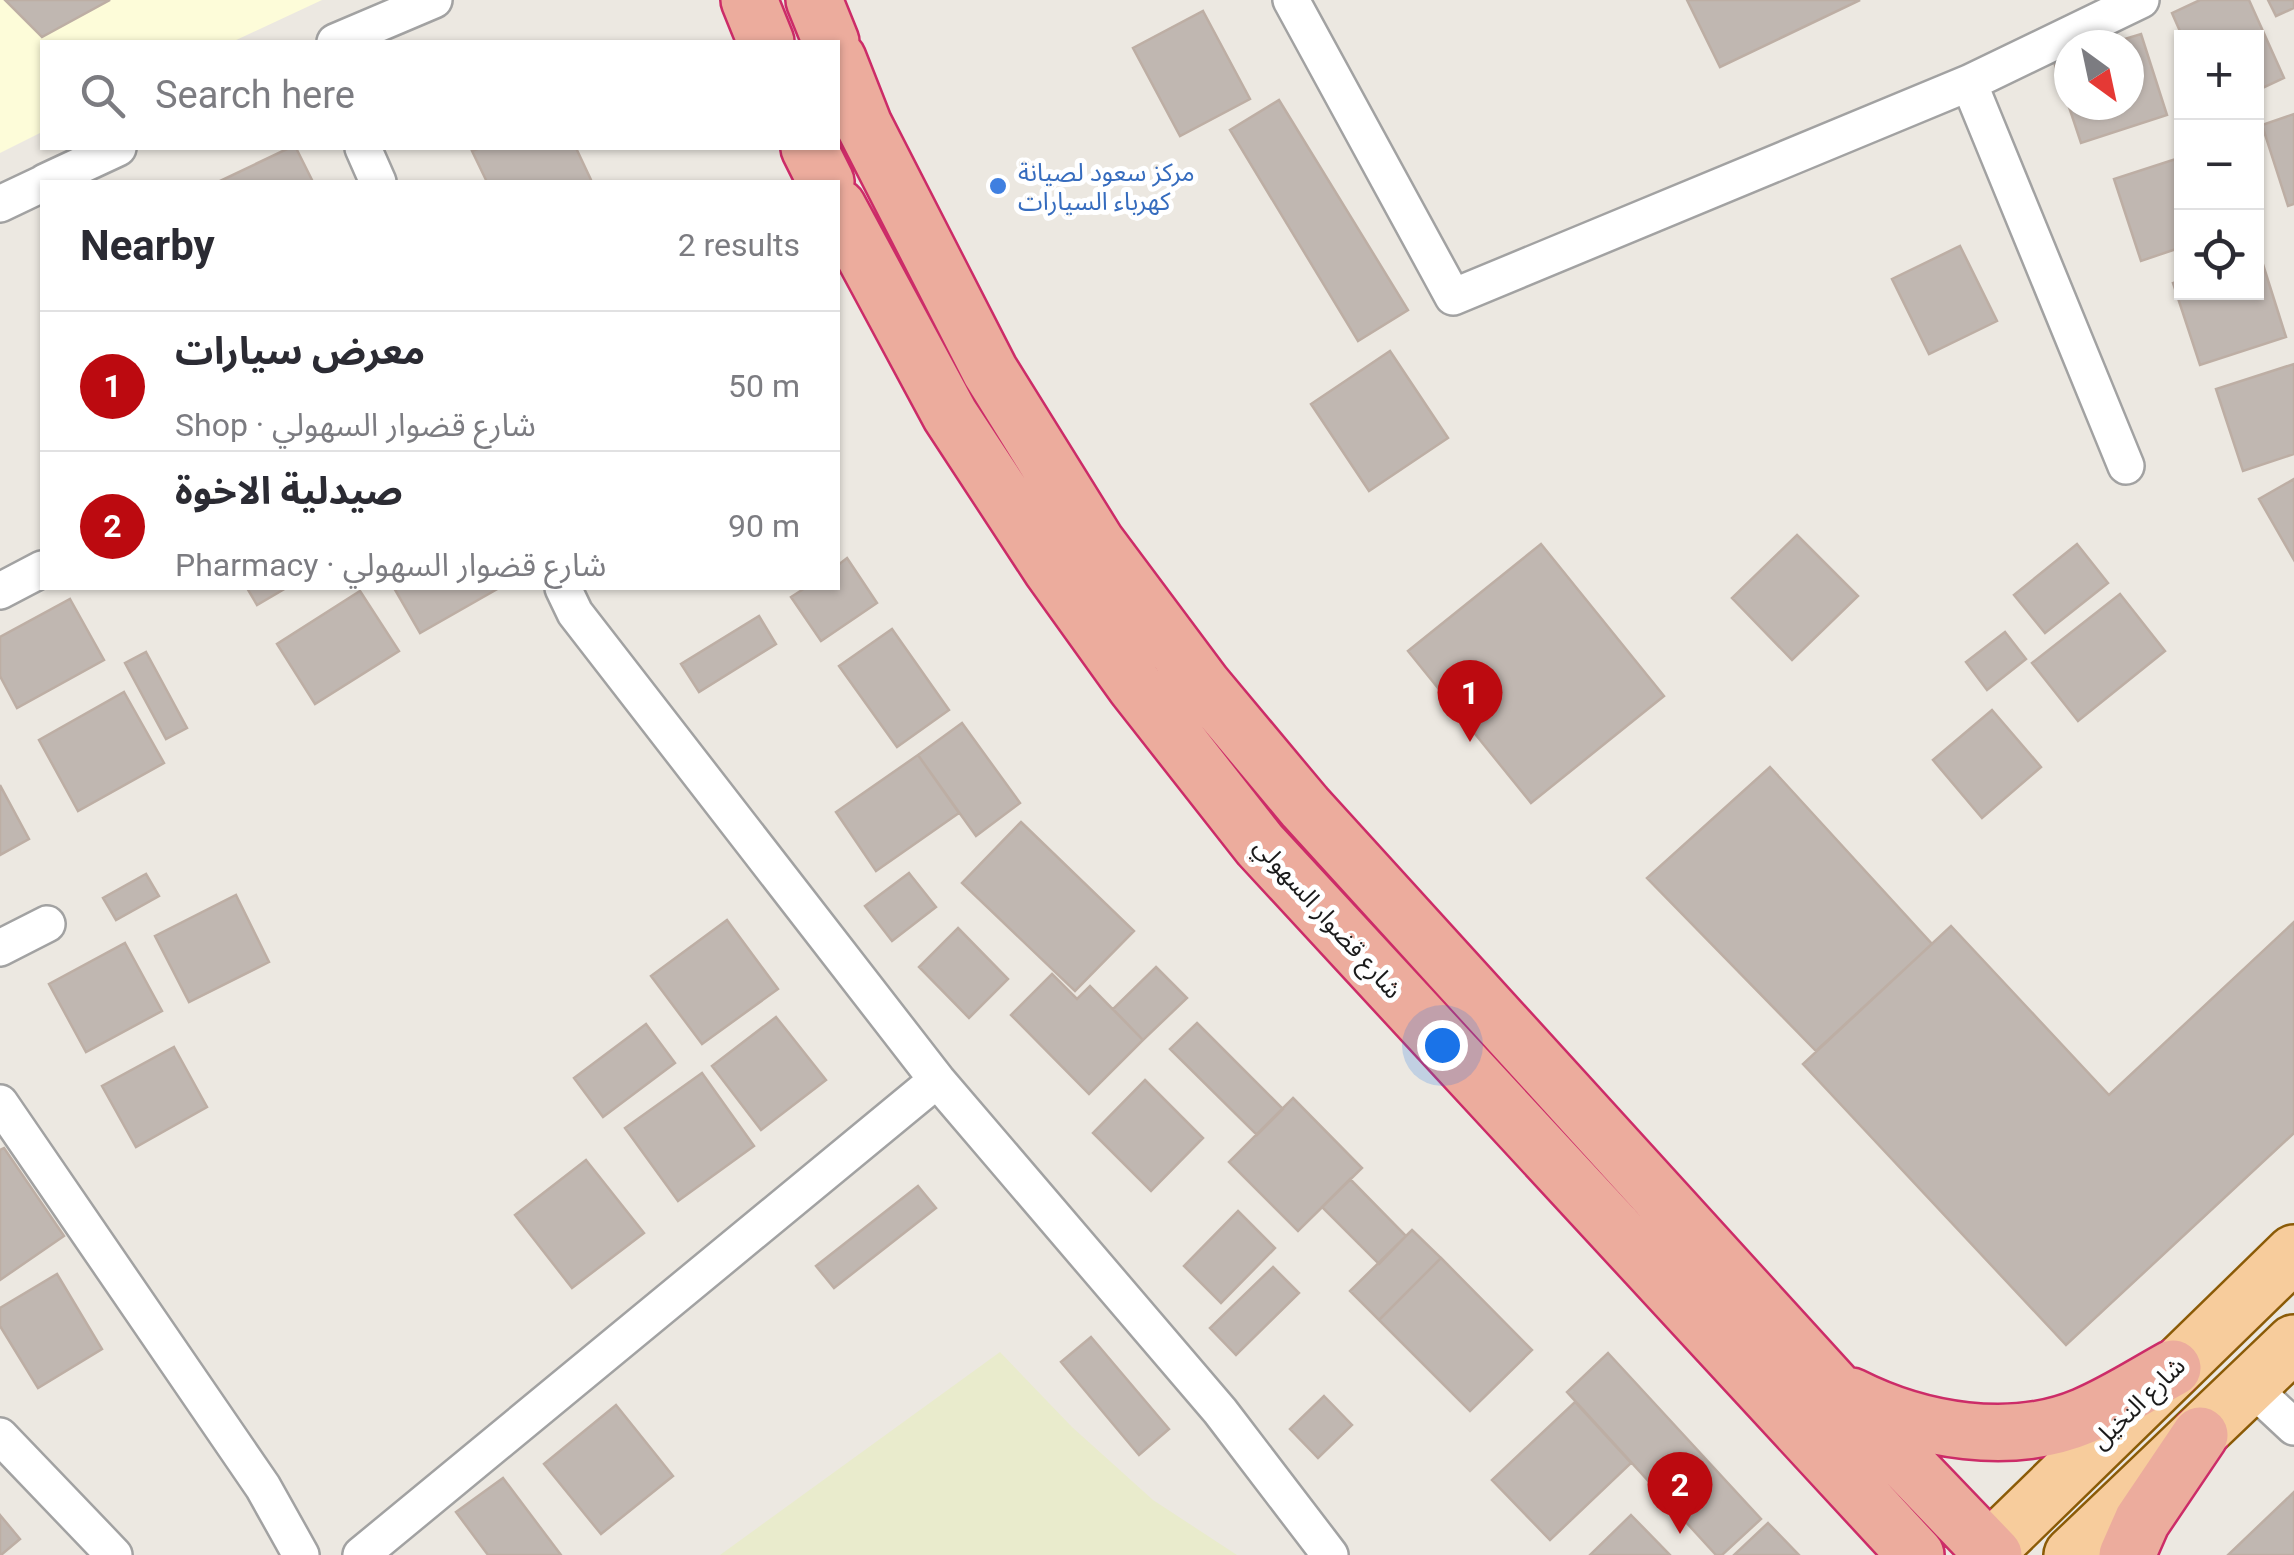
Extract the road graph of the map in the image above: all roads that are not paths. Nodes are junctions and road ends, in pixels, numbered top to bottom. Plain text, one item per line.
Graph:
1 (434, 0) edge
2 (749, 0) edge
3 (814, 0) edge
4 (1291, 0) edge
5 (2141, 0) edge
6 (345, 40) edge
7 (765, 40) edge
8 (830, 40) edge
9 (840, 63) edge
10 (1970, 83) junction
11 (114, 150) edge
12 (364, 150) edge
13 (810, 150) edge
14 (50, 180) edge
15 (377, 180) edge
16 (825, 180) edge
17 (40, 185) edge
18 (0, 204) edge
19 (840, 210) edge
20 (2126, 466) dead end
21 (40, 570) edge
22 (564, 590) edge
23 (0, 591) edge
24 (47, 924) dead end
25 (0, 948) edge
26 (937, 1080) junction
27 (0, 1103) edge
28 (2294, 1253) edge
29 (2294, 1342) edge
30 (2173, 1368) junction
31 (2250, 1386) junction
32 (1834, 1388) junction
33 (2294, 1428) edge
34 (2200, 1435) junction
35 (0, 1436) edge
36 (1989, 1553) edge
37 (114, 1555) edge
38 (301, 1555) edge
39 (361, 1555) edge
40 (1330, 1555) edge
41 (1916, 1555) edge
42 (2072, 1555) edge
43 (2126, 1555) edge

1 - 6 street
2 - 7 highway
3 - 8 highway
4 - 10 street
5 - 10 street
9 - 32 highway
10 - 20 street
11 - 14 street
12 - 15 street
13 - 16 highway
17 - 18 street
19 - 41 highway, شارع قضوار السهولي
21 - 23 street
22 - 26 street
24 - 25 street
26 - 39 street
26 - 40 street
27 - 38 street
28 - 30 main road, شارع النخيل
29 - 31 main road
30 - 32 highway
30 - 36 main road, شارع النخيل
31 - 33 street
31 - 34 main road
32 - 36 highway
34 - 42 main road
34 - 43 highway
35 - 37 street

